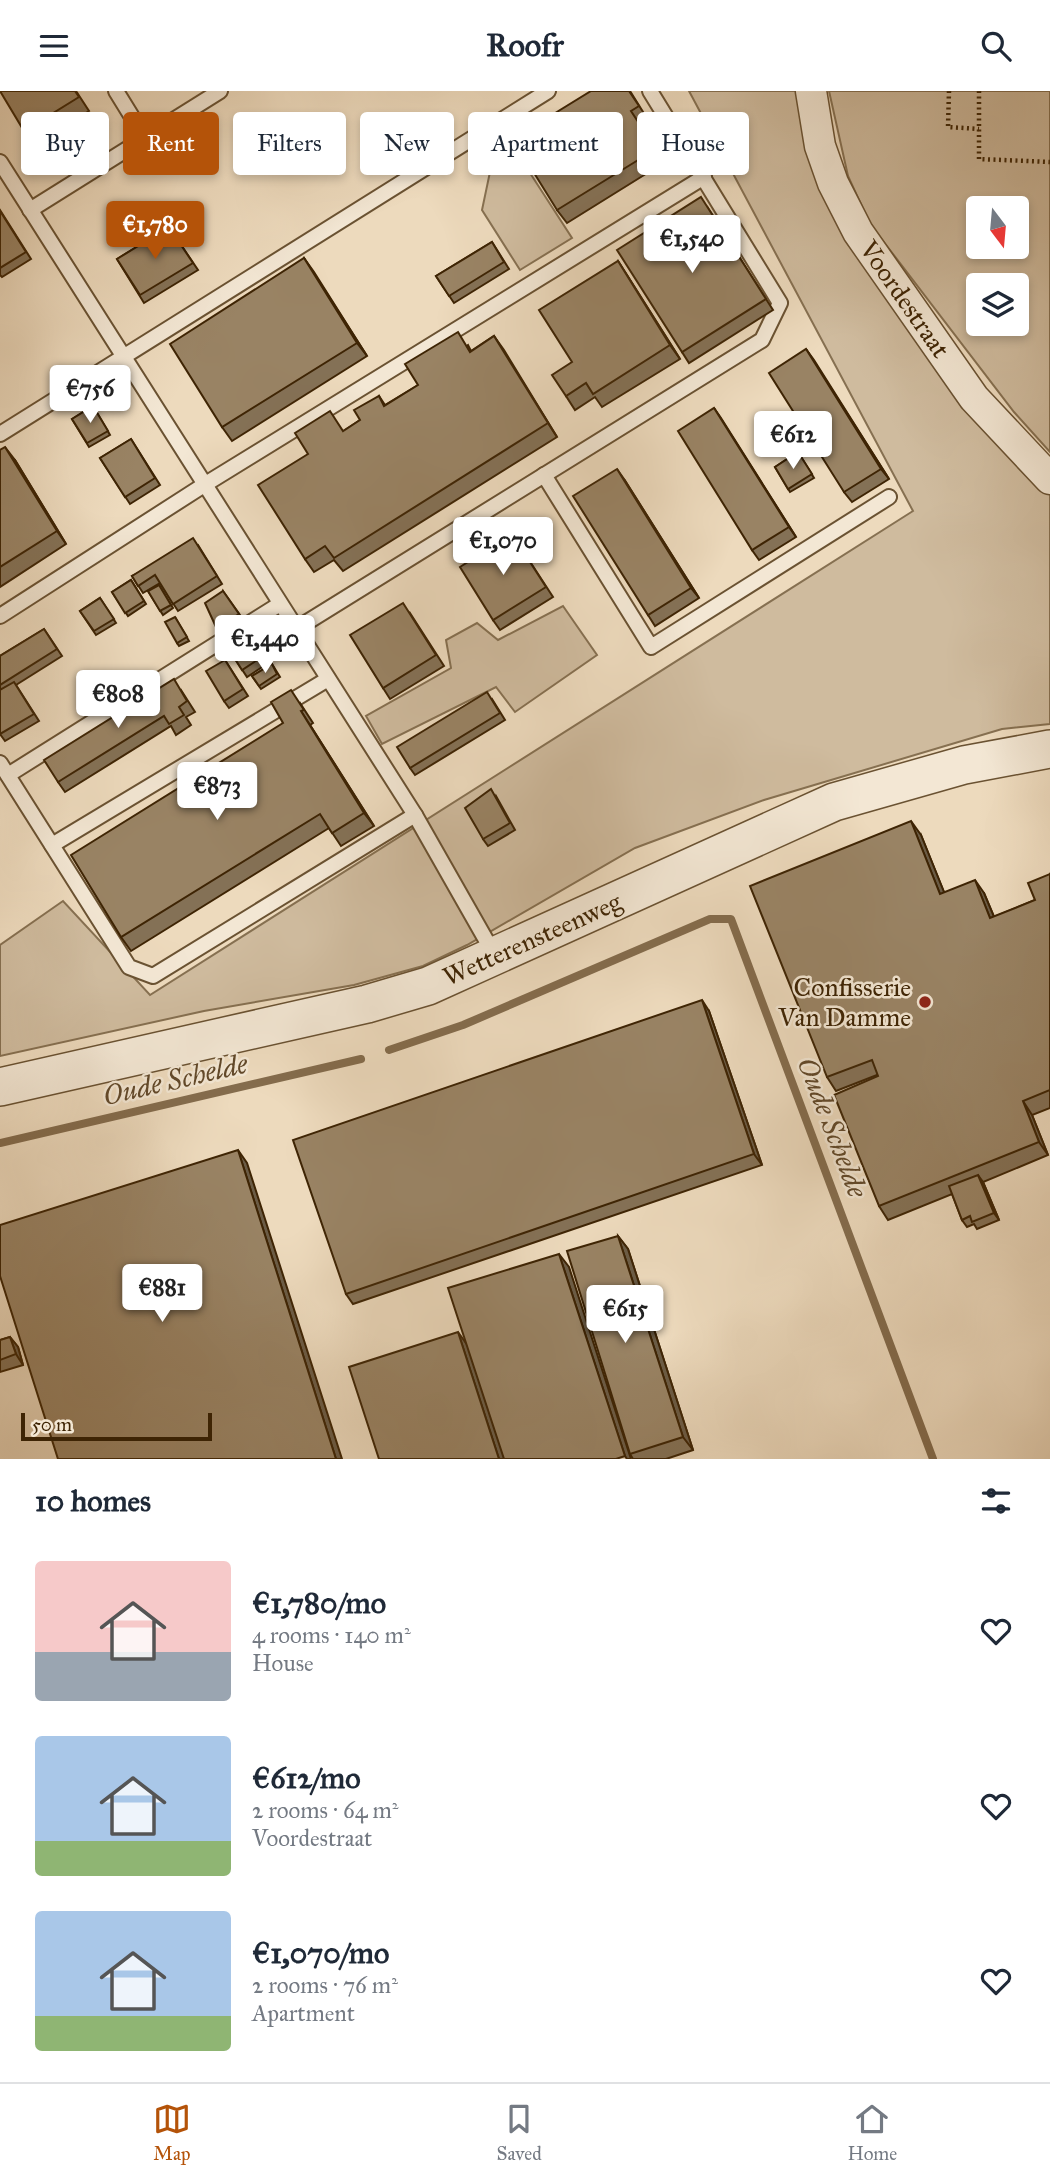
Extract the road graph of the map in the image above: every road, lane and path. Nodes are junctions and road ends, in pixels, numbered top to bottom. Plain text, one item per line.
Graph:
1 (116, 91) edge
2 (220, 91) edge
3 (548, 91) edge
4 (650, 91) edge
5 (811, 91) edge
6 (948, 91) edge
7 (979, 91) edge
8 (129, 112) edge
9 (186, 112) edge
10 (979, 129) junction
11 (123, 152) edge
12 (0, 162) edge
13 (1050, 162) edge
14 (704, 177) junction
15 (30, 209) junction
16 (123, 357) junction
17 (0, 434) edge
18 (544, 475) junction
19 (1050, 478) edge
20 (204, 485) junction
21 (889, 497) dead end
22 (280, 604) junction
23 (0, 616) edge
24 (296, 629) junction
25 (328, 679) junction
26 (1050, 749) edge
27 (4, 769) edge
28 (415, 815) junction
29 (52, 845) junction
30 (496, 957) junction
31 (0, 1087) edge

1 - 8 lane
2 - 9 lane
3 - 16 lane
4 - 14 lane
5 - 19 street, Voordestraat
6 - 10 path
7 - 10 path
10 - 13 path
11 - 15 lane
12 - 15 lane
14 - 18 lane
14 - 20 lane
15 - 16 lane
16 - 17 lane
16 - 20 lane
18 - 21 lane
18 - 24 lane
20 - 22 lane
20 - 23 lane
22 - 24 lane
22 - 27 lane
24 - 25 lane
25 - 28 lane
25 - 29 lane
26 - 30 street, Wetterensteenweg
27 - 29 lane
28 - 29 lane
28 - 30 lane
30 - 31 street, Wetterensteenweg

